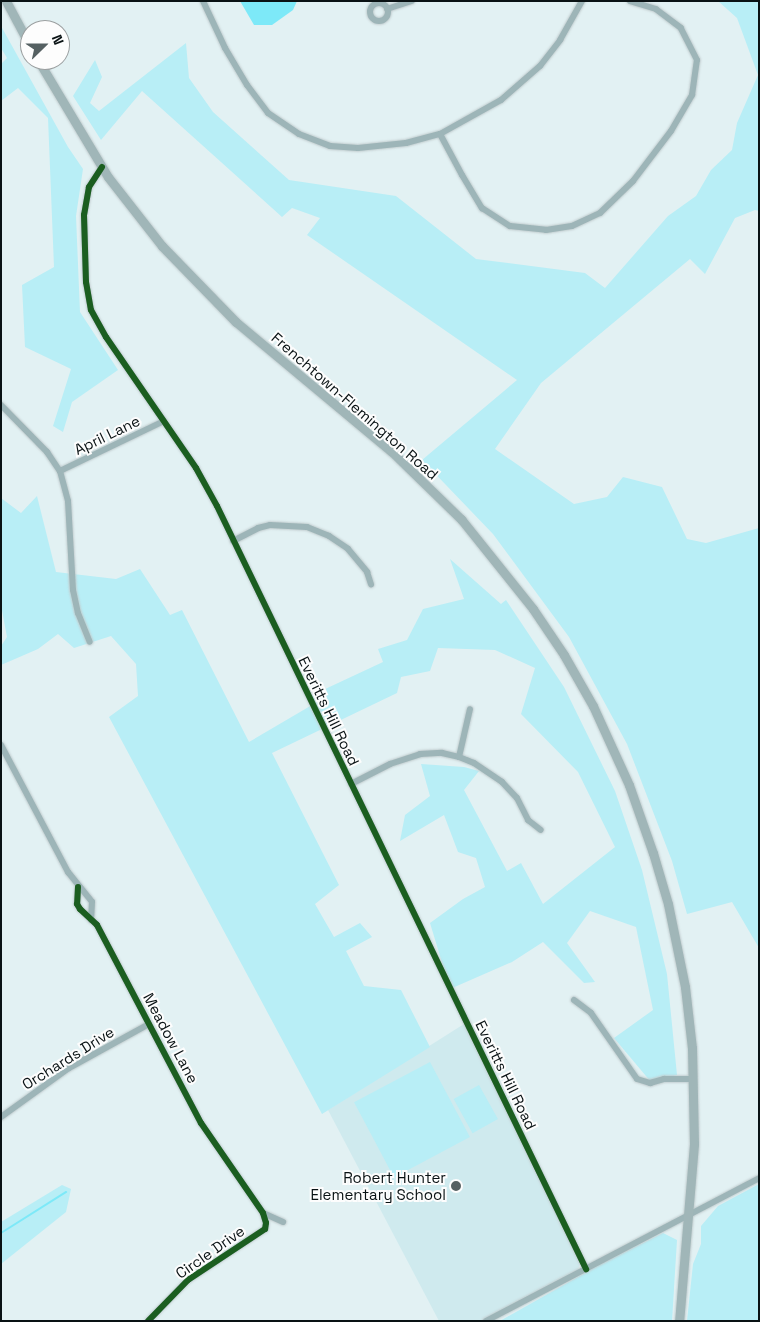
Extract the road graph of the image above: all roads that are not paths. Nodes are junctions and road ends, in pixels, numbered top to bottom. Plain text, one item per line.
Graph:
1 (6, 1) edge
2 (203, 1) edge
3 (412, 1) edge
4 (582, 1) edge
5 (630, 1) edge
6 (387, 9) dead end
7 (20, 27) edge
8 (44, 70) edge
9 (440, 134) junction
10 (102, 167) junction
11 (2, 406) edge
12 (164, 421) junction
13 (60, 471) junction
14 (234, 541) junction
15 (371, 584) dead end
16 (90, 642) dead end
17 (470, 709) dead end
18 (1, 745) edge
19 (459, 757) junction
20 (351, 784) junction
21 (541, 830) dead end
22 (78, 887) junction
23 (91, 920) junction
24 (574, 1000) dead end
25 (149, 1024) junction
26 (693, 1079) junction
27 (1, 1117) edge
28 (759, 1178) edge
29 (263, 1213) junction
30 (689, 1215) junction
31 (283, 1222) dead end
32 (586, 1269) junction
33 (148, 1321) edge
34 (486, 1321) edge
35 (679, 1321) edge

1 - 7 main road
2 - 9 street
3 - 6 street
4 - 9 street
5 - 9 street
8 - 10 main road, Frenchtown-Flemington Road
10 - 12 street, Everitts Hill Road
10 - 26 main road, Frenchtown-Flemington Road
11 - 13 street
12 - 13 street, April Lane
12 - 14 street, Everitts Hill Road
13 - 16 street
14 - 15 street
14 - 20 street, Everitts Hill Road
17 - 19 street
18 - 22 street, Meadow Lane
19 - 20 street
19 - 21 street
20 - 32 street, Everitts Hill Road
22 - 23 street, Meadow Lane
22 - 23 street, Meadow Lane
23 - 25 street, Meadow Lane
24 - 26 street
25 - 27 street, Orchards Drive
25 - 29 street, Meadow Lane
26 - 30 main road, Frenchtown-Flemington Road
28 - 30 street
29 - 31 street
29 - 33 street, Circle Drive
30 - 32 street
30 - 35 main road, Frenchtown-Flemington Road
32 - 34 street

